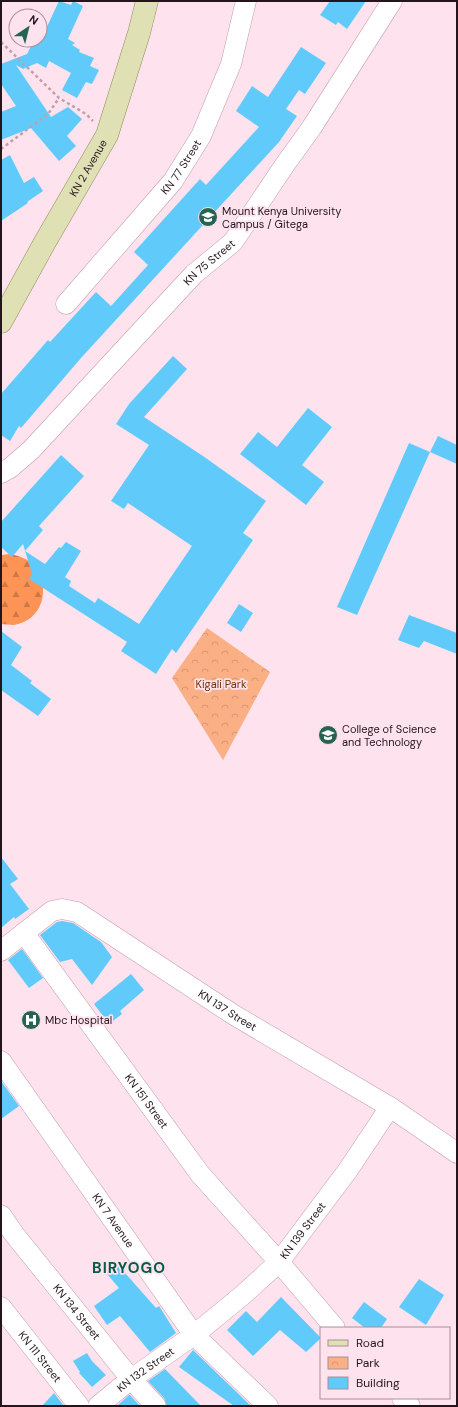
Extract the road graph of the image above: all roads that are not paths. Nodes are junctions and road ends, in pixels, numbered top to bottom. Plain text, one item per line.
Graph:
1 (147, 1) edge
2 (246, 1) edge
3 (392, 1) edge
4 (66, 304) dead end
5 (1, 322) edge
6 (1, 473) edge
7 (24, 933) junction
8 (1, 951) edge
9 (1, 1061) edge
10 (390, 1107) junction
11 (457, 1153) edge
12 (1, 1215) edge
13 (279, 1262) junction
14 (1, 1308) edge
15 (334, 1327) edge
16 (194, 1335) junction
17 (131, 1379) junction
18 (79, 1406) edge
19 (98, 1406) edge
20 (156, 1406) edge
21 (268, 1406) edge

1 - 5 main road, KN 2 Avenue
2 - 4 street, KN 77 Street
3 - 6 street, KN 75 Street
7 - 8 street, KN 137 Street
7 - 10 street, KN 137 Street
7 - 13 street, KN 151 Street
9 - 16 street, KN 7 Avenue
10 - 11 street, KN 137 Street
10 - 13 street, KN 139 Street
12 - 17 street, KN 134 Street
13 - 15 street, KN 151 Street
13 - 16 street, KN 139 Street
14 - 18 street, KN 111 Street
16 - 17 street, KN 132 Street
16 - 21 street, KN 7 Avenue
17 - 19 street, KN 132 Street
17 - 20 street, KN 134 Street

